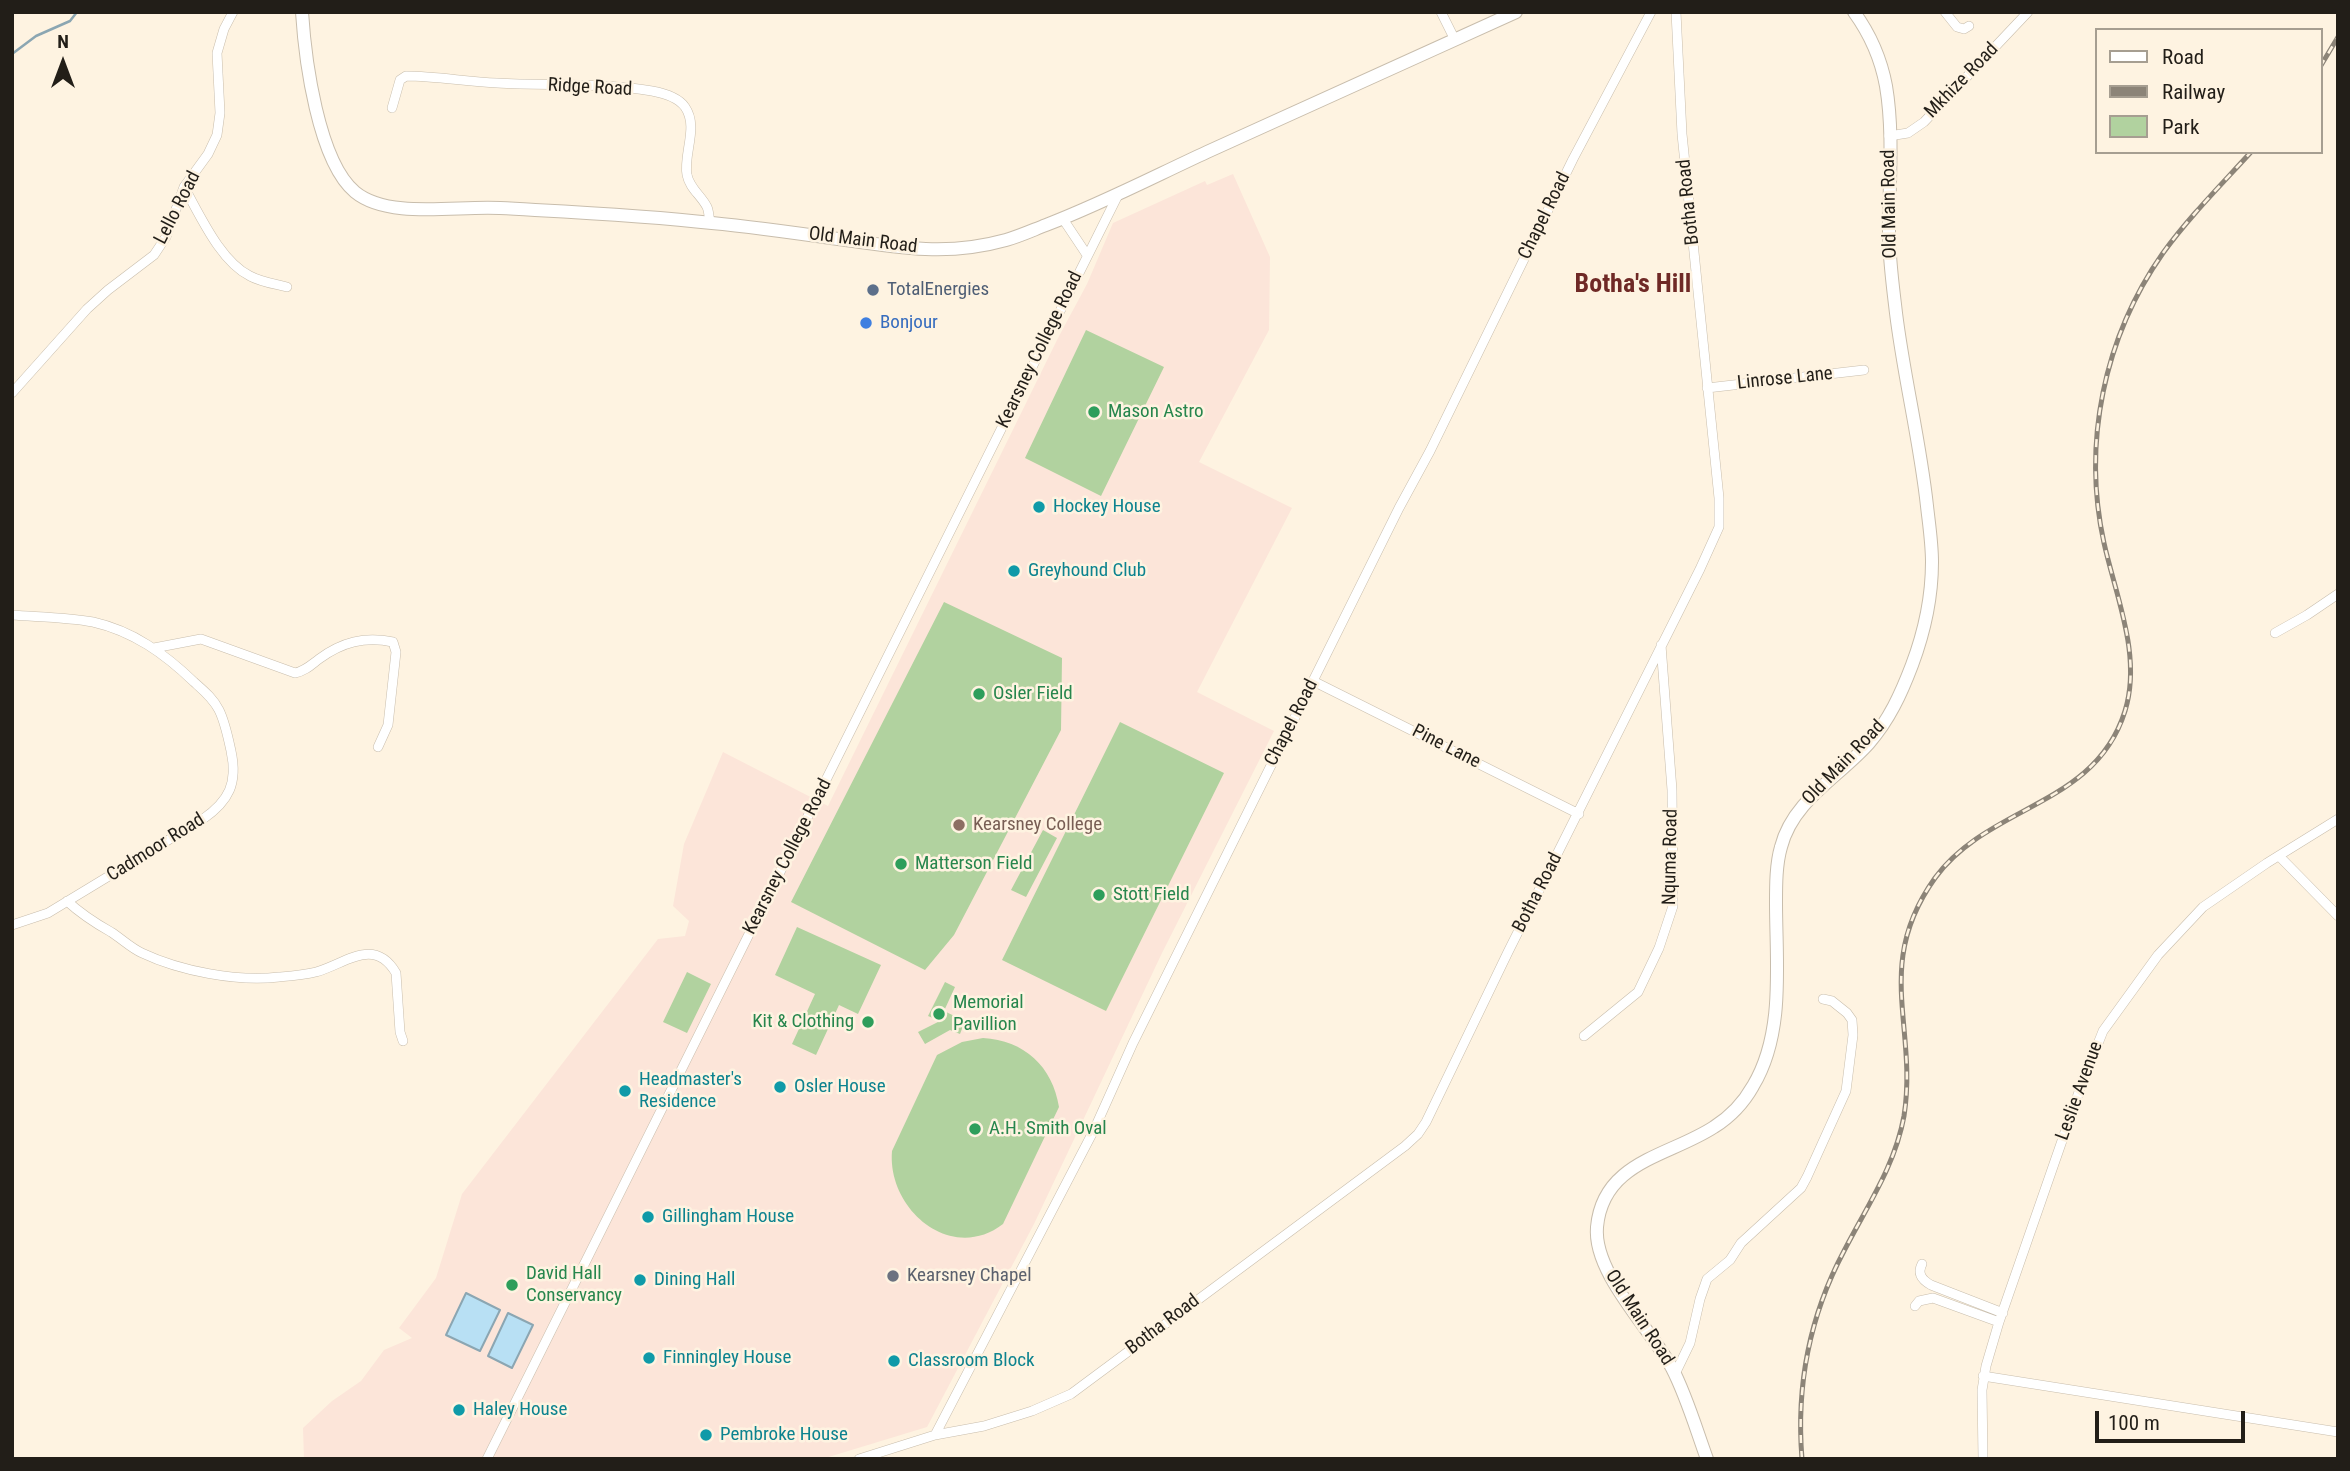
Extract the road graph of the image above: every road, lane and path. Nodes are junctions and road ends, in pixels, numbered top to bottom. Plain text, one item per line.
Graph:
1 (233, 12) edge
2 (302, 12) edge
3 (1441, 12) edge
4 (1516, 12) edge
5 (1651, 12) edge
6 (1676, 12) edge
7 (1854, 12) edge
8 (1945, 12) edge
9 (2028, 12) edge
10 (1969, 26) dead end
11 (1455, 40) junction
12 (392, 108) dead end
13 (1889, 136) junction
14 (184, 187) junction
15 (1118, 195) junction
16 (1063, 219) junction
17 (710, 222) junction
18 (1087, 255) junction
19 (287, 286) dead end
20 (1864, 370) dead end
21 (1707, 388) junction
22 (12, 393) edge
23 (2338, 594) edge
24 (12, 615) edge
25 (2275, 633) dead end
26 (1661, 645) junction
27 (154, 648) junction
28 (1313, 681) junction
29 (378, 747) dead end
30 (1579, 814) junction
31 (2338, 819) edge
32 (2279, 856) junction
33 (67, 901) junction
34 (2338, 916) edge
35 (12, 925) edge
36 (1823, 999) dead end
37 (1584, 1036) dead end
38 (403, 1041) dead end
39 (1922, 1264) dead end
40 (1915, 1306) dead end
41 (2001, 1318) junction
42 (1675, 1374) junction
43 (1983, 1376) junction
44 (2338, 1432) edge
45 (935, 1435) junction
46 (487, 1459) edge
47 (859, 1459) edge
48 (1707, 1459) edge
49 (1983, 1459) edge

1 - 14 street, Lello Road
2 - 17 main road, Old Main Road
3 - 11 street
4 - 11 main road, Old Main Road
5 - 28 street, Chapel Road
6 - 21 street, Botha Road
7 - 13 main road, Old Main Road
8 - 10 street
9 - 13 street, Mkhize Road
11 - 15 main road, Old Main Road
12 - 17 street, Ridge Road
13 - 42 main road, Old Main Road
14 - 19 street
14 - 22 street, Lello Road
15 - 16 main road, Old Main Road
15 - 18 street, Kearsney College Road
16 - 17 main road, Old Main Road
16 - 18 street, Kearsney College Road
18 - 46 street, Kearsney College Road
20 - 21 street, Linrose Lane
21 - 26 street, Botha Road
23 - 25 street
24 - 27 street, Cadmoor Road
26 - 30 street, Botha Road
26 - 37 street, Nquma Road
27 - 29 street
27 - 33 street, Cadmoor Road
28 - 30 street, Pine Lane
28 - 45 street, Chapel Road
30 - 45 street, Botha Road
31 - 32 street, Leslie Avenue
32 - 34 street
32 - 41 street, Leslie Avenue
33 - 35 street, Cadmoor Road
33 - 38 street
36 - 42 street
39 - 41 street
40 - 41 street
41 - 43 street, Leslie Avenue
42 - 48 main road, Old Main Road
43 - 44 street
43 - 49 street, Leslie Avenue
45 - 47 street, Botha Road

